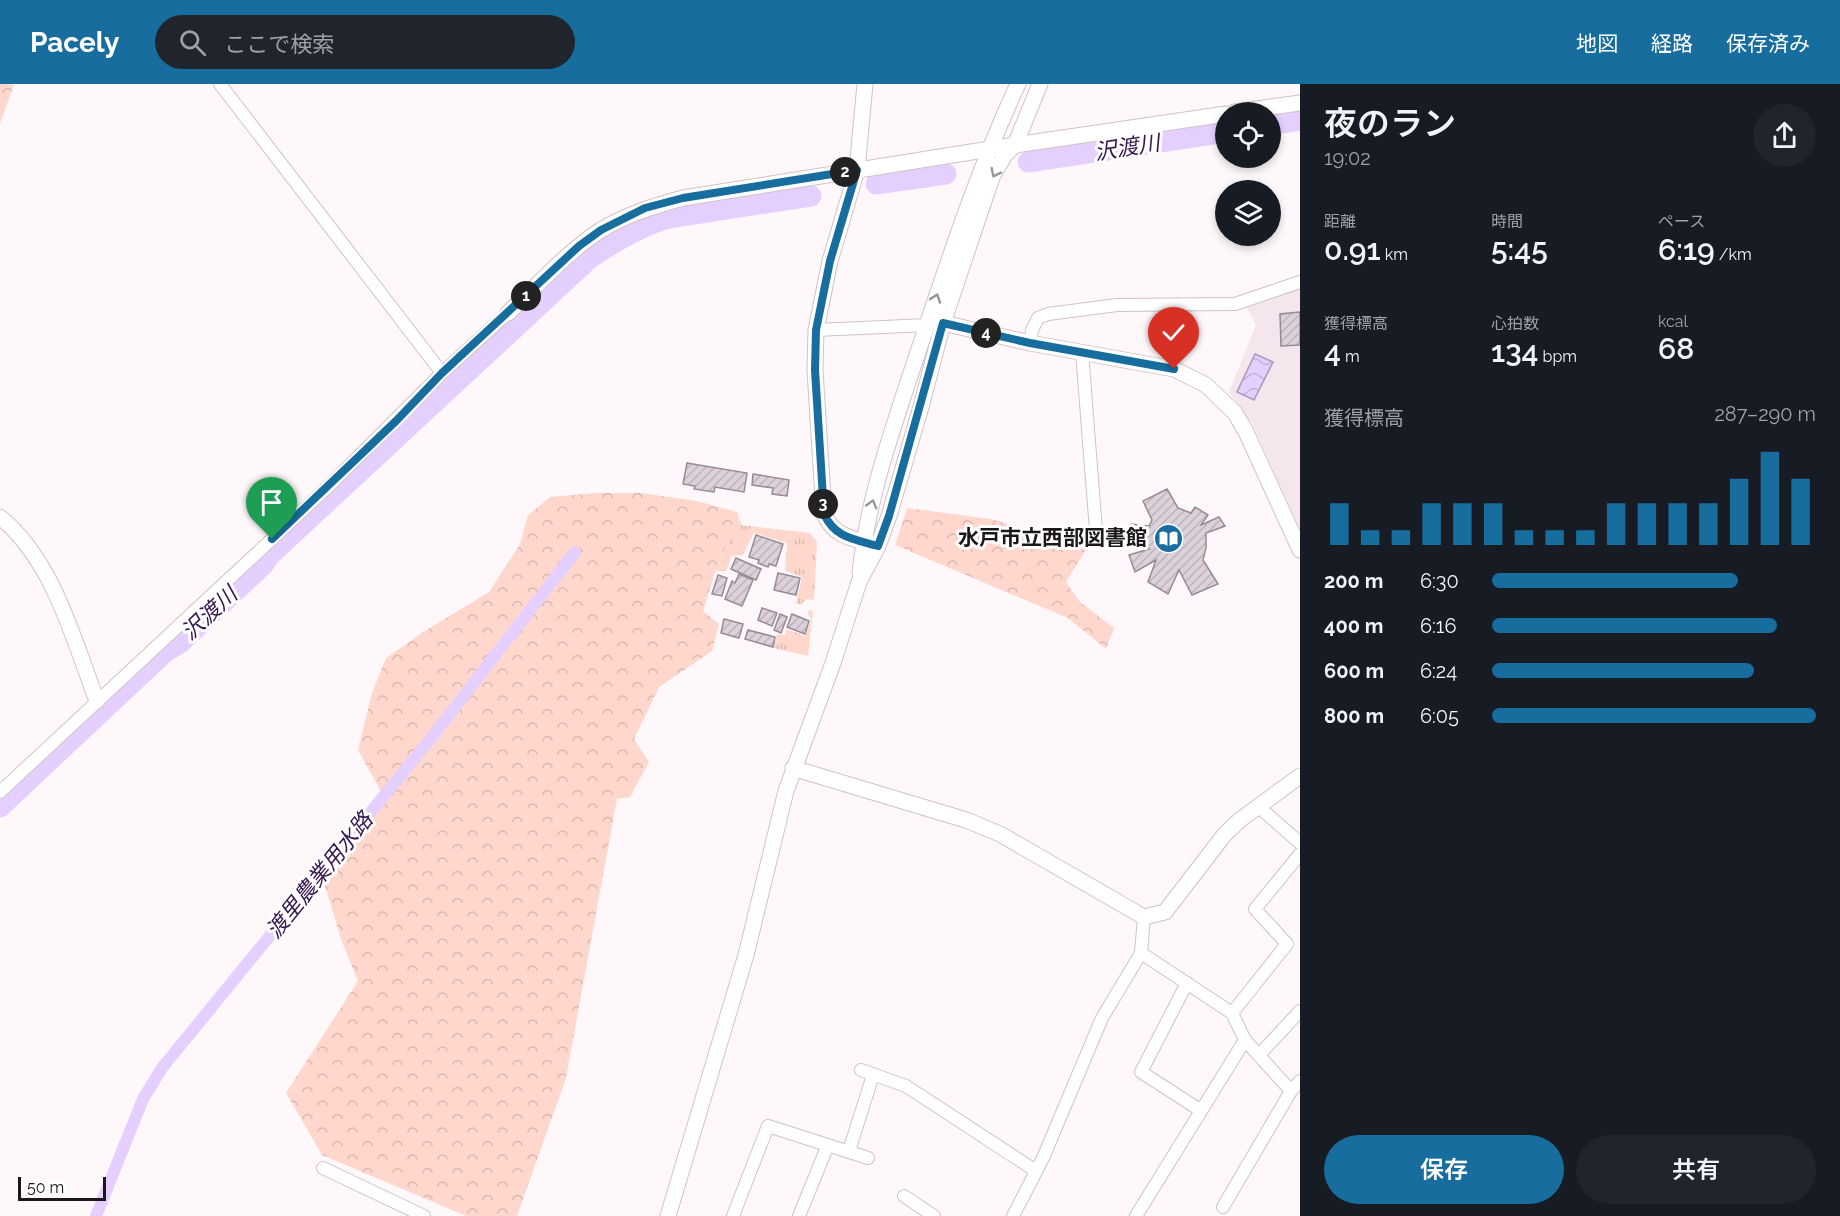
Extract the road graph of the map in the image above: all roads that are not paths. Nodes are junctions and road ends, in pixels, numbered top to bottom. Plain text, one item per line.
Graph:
1 (220, 84) edge
2 (866, 84) edge
3 (1018, 84) edge
4 (1040, 84) edge
5 (1300, 103) edge
6 (1281, 106) edge
7 (1215, 116) edge
8 (1015, 145) junction
9 (990, 149) junction
10 (857, 170) junction
11 (1300, 282) edge
12 (508, 313) joint
13 (943, 323) junction
14 (927, 325) junction
15 (816, 330) junction
16 (1030, 343) junction
17 (1082, 352) junction
18 (442, 373) junction
19 (0, 517) edge
20 (1096, 531) dead end
21 (870, 544) junction
22 (1300, 550) edge
23 (97, 701) junction
24 (793, 768) junction
25 (1300, 776) edge
26 (0, 792) edge
27 (1259, 807) junction
28 (1300, 842) edge
29 (1300, 854) edge
30 (1144, 918) junction
31 (1141, 953) junction
32 (1187, 983) junction
33 (1300, 1011) edge
34 (1232, 1013) junction
35 (1245, 1040) junction
36 (1259, 1055) junction
37 (861, 1070) dead end
38 (873, 1075) junction
39 (1300, 1081) edge
40 (1291, 1091) junction
41 (1200, 1110) junction
42 (828, 1145) junction
43 (849, 1151) junction
44 (868, 1158) dead end
45 (323, 1168) dead end
46 (1036, 1171) junction
47 (904, 1196) dead end
48 (1223, 1208) dead end
49 (424, 1216) edge
50 (668, 1216) edge
51 (733, 1216) edge
52 (799, 1216) edge
53 (934, 1216) edge
54 (1012, 1216) edge
55 (1136, 1216) edge

1 - 18 street
2 - 10 street
3 - 9 street
4 - 8 street
5 - 6 street
7 - 8 street
8 - 9 street
8 -> 13 street
9 - 10 street
14 -> 9 street
10 - 12 street
10 - 15 street
11 - 16 street
12 - 18 street
13 - 16 street
13 - 21 street
14 - 15 street
21 -> 14 street
15 - 21 street
16 - 17 street
17 - 20 street
17 - 22 street
18 - 23 street
19 - 23 street
21 - 24 street
23 - 26 street
24 - 30 street
24 - 50 street
25 - 27 street
27 - 28 street
27 - 30 street
29 - 34 street
30 - 31 street
31 - 32 street
31 - 46 street
32 - 34 street
32 - 41 street
33 - 36 street
34 - 35 street
35 - 36 street
35 - 41 street
36 - 40 street
37 - 38 street
38 - 43 street
38 - 46 street
39 - 40 street
40 - 48 street
41 - 55 street
42 - 43 street
42 - 51 street
42 - 52 street
43 - 44 street
45 - 49 street
46 - 54 street
47 - 53 street

